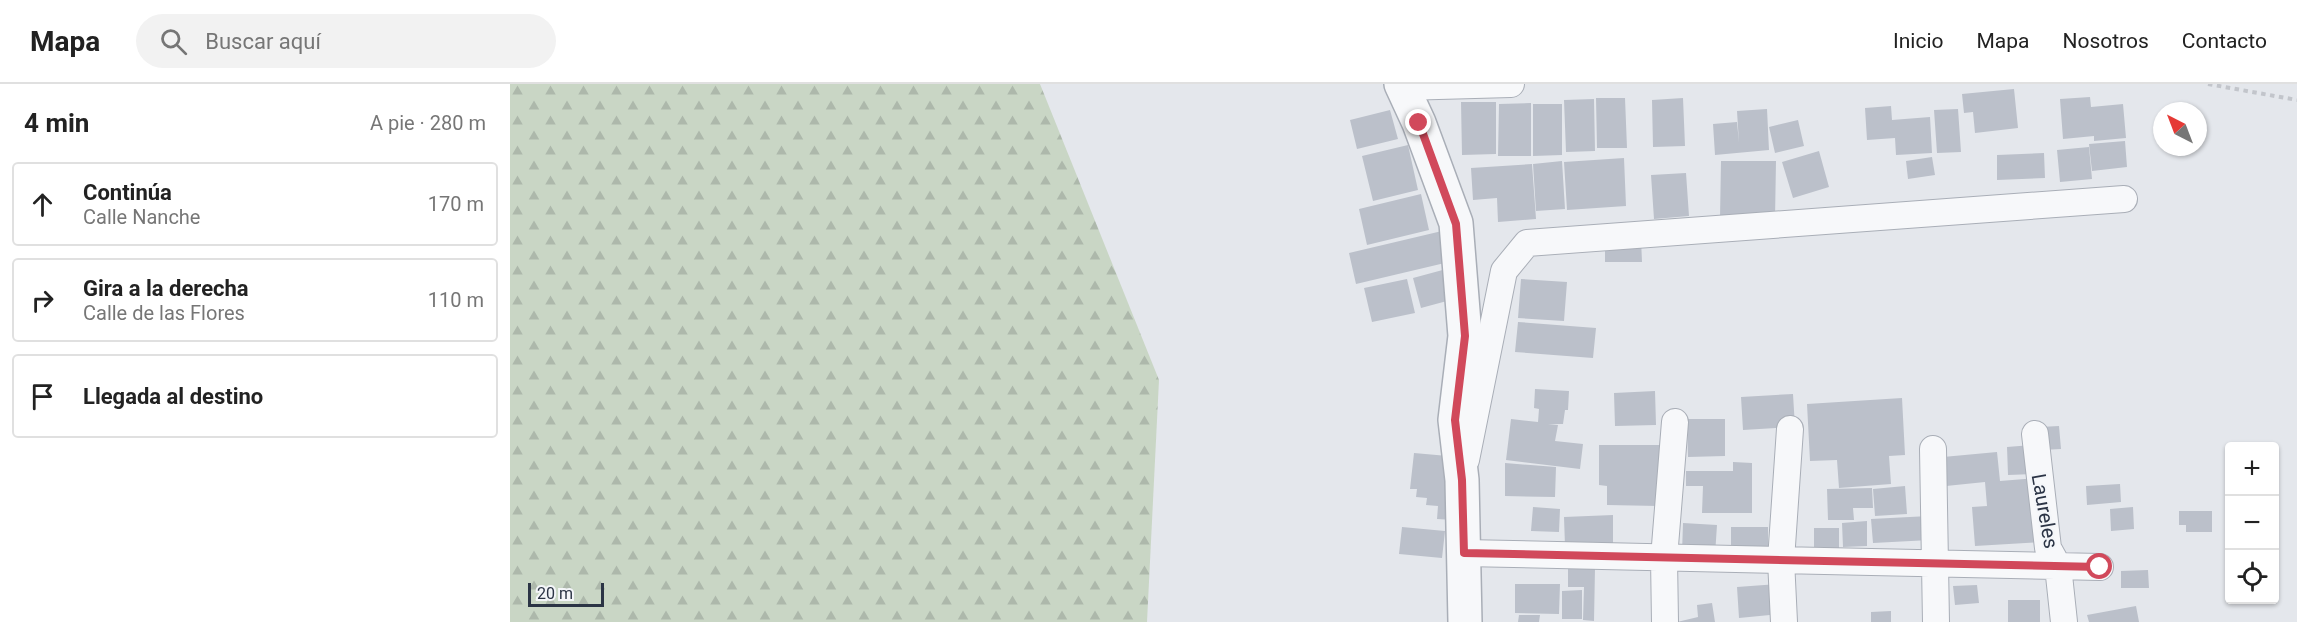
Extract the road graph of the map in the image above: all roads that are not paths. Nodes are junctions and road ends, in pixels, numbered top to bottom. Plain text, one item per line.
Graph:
1 (1511, 84) edge
2 (1402, 85) edge
3 (2124, 199) dead end
4 (1675, 422) dead end
5 (1790, 429) dead end
6 (2035, 434) dead end
7 (1933, 449) dead end
8 (1462, 480) junction
9 (1464, 553) junction
10 (1664, 558) junction
11 (1781, 560) junction
12 (1937, 562) junction
13 (2058, 566) junction
14 (2100, 567) dead end
15 (1465, 622) edge
16 (1665, 622) edge
17 (1784, 622) edge
18 (1936, 622) edge
19 (2064, 622) edge

1 - 2 street
2 - 8 street
3 - 8 street
4 - 10 street
5 - 11 street
6 - 13 street, Laureles
7 - 12 street
8 - 9 street
9 - 10 street
9 - 15 street
10 - 11 street
10 - 16 street
11 - 12 street
11 - 17 street
12 - 13 street
12 - 18 street
13 - 14 street
13 - 19 street, Laureles

